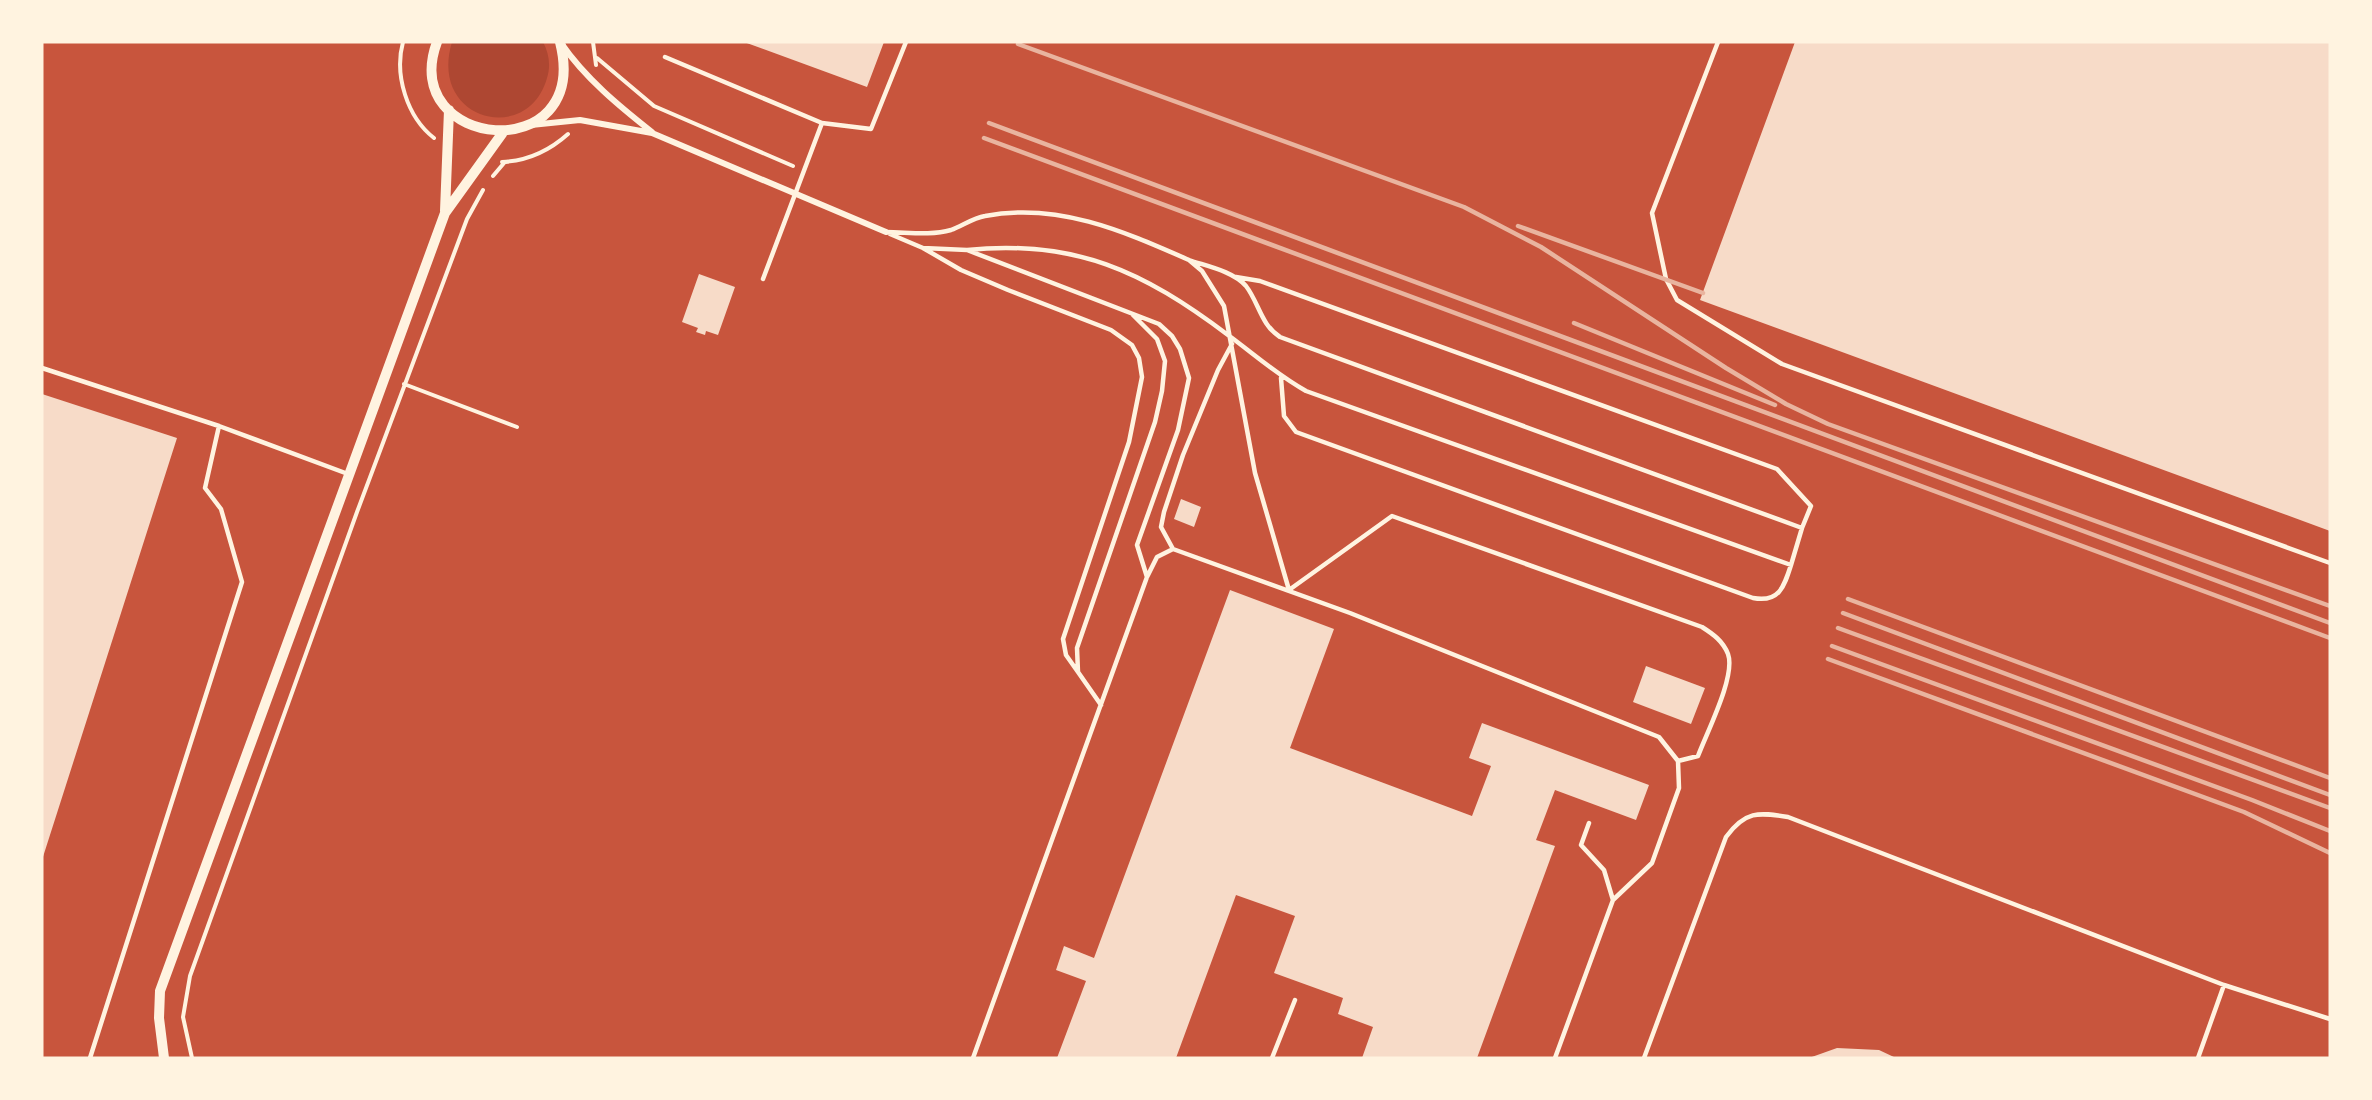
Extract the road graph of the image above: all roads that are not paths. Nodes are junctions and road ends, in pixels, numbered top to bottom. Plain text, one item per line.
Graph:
1 (437, 42) edge
2 (560, 42) edge
3 (906, 42) edge
4 (1718, 42) edge
5 (665, 57) dead end
6 (449, 110) junction
7 (822, 123) junction
8 (528, 126) junction
9 (504, 131) junction
10 (652, 133) junction
11 (795, 193) junction
12 (445, 213) junction
13 (886, 232) junction
14 (923, 248) junction
15 (967, 250) junction
16 (1189, 260) junction
17 (1235, 277) junction
18 (763, 279) dead end
19 (1128, 312) junction
20 (1230, 336) junction
21 (1232, 344) junction
22 (42, 368) edge
23 (1281, 378) junction
24 (219, 426) junction
25 (348, 474) junction
26 (1802, 528) junction
27 (1173, 549) junction
28 (2330, 563) edge
29 (1791, 565) junction
30 (1147, 577) junction
31 (1289, 590) junction
32 (1078, 672) junction
33 (1101, 705) junction
34 (1678, 761) junction
35 (1589, 823) dead end
36 (1613, 900) junction
37 (2224, 985) junction
38 (1295, 1000) dead end
39 (2330, 1019) edge
40 (90, 1058) edge
41 (164, 1058) edge
42 (973, 1058) edge
43 (1272, 1058) edge
44 (1556, 1058) edge
45 (1644, 1058) edge
46 (2198, 1058) edge

1 - 6 street
2 - 8 street
2 - 10 street
3 - 7 lane
4 - 28 lane
5 - 7 lane
6 - 9 street
6 - 12 street
7 - 11 lane
8 - 9 street
8 - 10 street
9 - 12 street
10 - 11 street
11 - 13 street
11 - 18 lane
12 - 25 street
13 - 14 lane
13 - 16 lane
14 - 15 lane
14 - 32 lane
15 - 19 lane
15 - 20 lane
16 - 17 lane
16 - 20 lane
17 - 26 lane
17 - 26 lane
19 - 30 lane
19 - 32 lane
20 - 21 lane
20 - 23 lane
21 - 27 lane
21 - 31 lane
22 - 24 lane
23 - 29 lane
23 - 29 lane
24 - 25 lane
24 - 40 lane
25 - 41 street
26 - 29 lane
27 - 30 lane
27 - 31 lane
30 - 33 lane
31 - 34 lane
31 - 34 lane
32 - 33 lane
33 - 42 lane
34 - 36 lane
35 - 36 lane
36 - 44 lane
37 - 39 lane
37 - 45 lane
37 - 46 lane
38 - 43 lane

